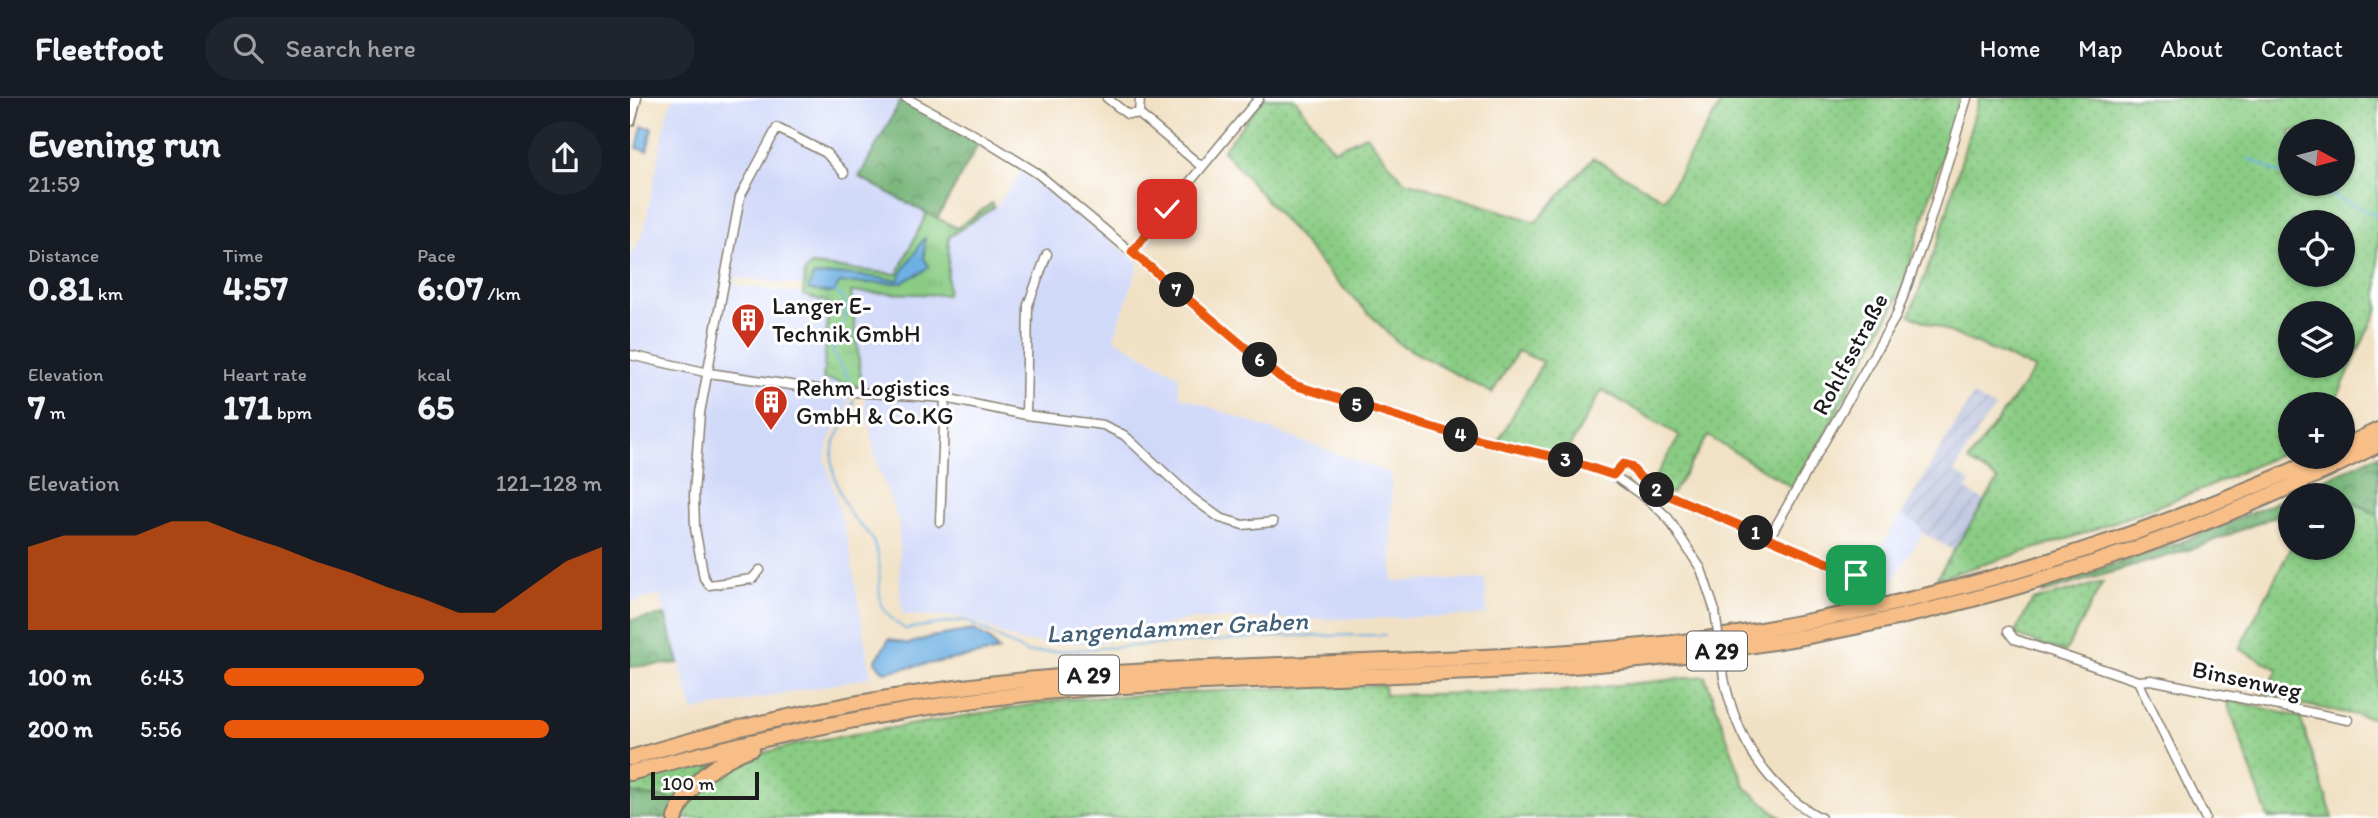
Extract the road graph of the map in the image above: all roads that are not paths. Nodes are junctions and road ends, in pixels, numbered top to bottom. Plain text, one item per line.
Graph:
1 (636, 98) edge
2 (906, 98) edge
3 (1107, 98) edge
4 (1140, 98) edge
5 (1259, 98) edge
6 (1967, 98) edge
7 (1139, 114) junction
8 (630, 121) edge
9 (1201, 166) junction
10 (844, 173) dead end
11 (1132, 252) junction
12 (1047, 254) dead end
13 (630, 355) edge
14 (709, 373) junction
15 (945, 398) junction
16 (1026, 415) junction
17 (2378, 430) edge
18 (2355, 441) edge
19 (2378, 445) edge
20 (2295, 469) edge
21 (1613, 475) junction
22 (940, 522) dead end
23 (1273, 522) dead end
24 (1769, 538) junction
25 (760, 570) dead end
26 (1866, 584) dead end
27 (2008, 631) dead end
28 (2138, 681) junction
29 (2348, 720) dead end
30 (839, 722) junction
31 (630, 758) edge
32 (630, 773) edge
33 (676, 818) edge
34 (1821, 818) edge
35 (2205, 818) edge

1 - 8 street
2 - 11 street
3 - 7 street
4 - 7 street
5 - 9 street
6 - 24 street, Rohlfsstraße
7 - 9 street
9 - 11 street
10 - 14 street
11 - 21 street
12 - 16 street
13 - 14 street
14 - 15 street
14 - 25 street
15 - 16 street
15 - 22 street
16 - 23 street
17 - 18 highway
19 - 30 highway, A 29
20 - 31 highway, A 29
21 - 24 street
21 - 34 street, bridge
24 - 26 street
27 - 28 street, Binsenweg
28 - 29 street, Binsenweg
28 - 35 street
30 - 32 highway, A 29
30 - 33 highway

